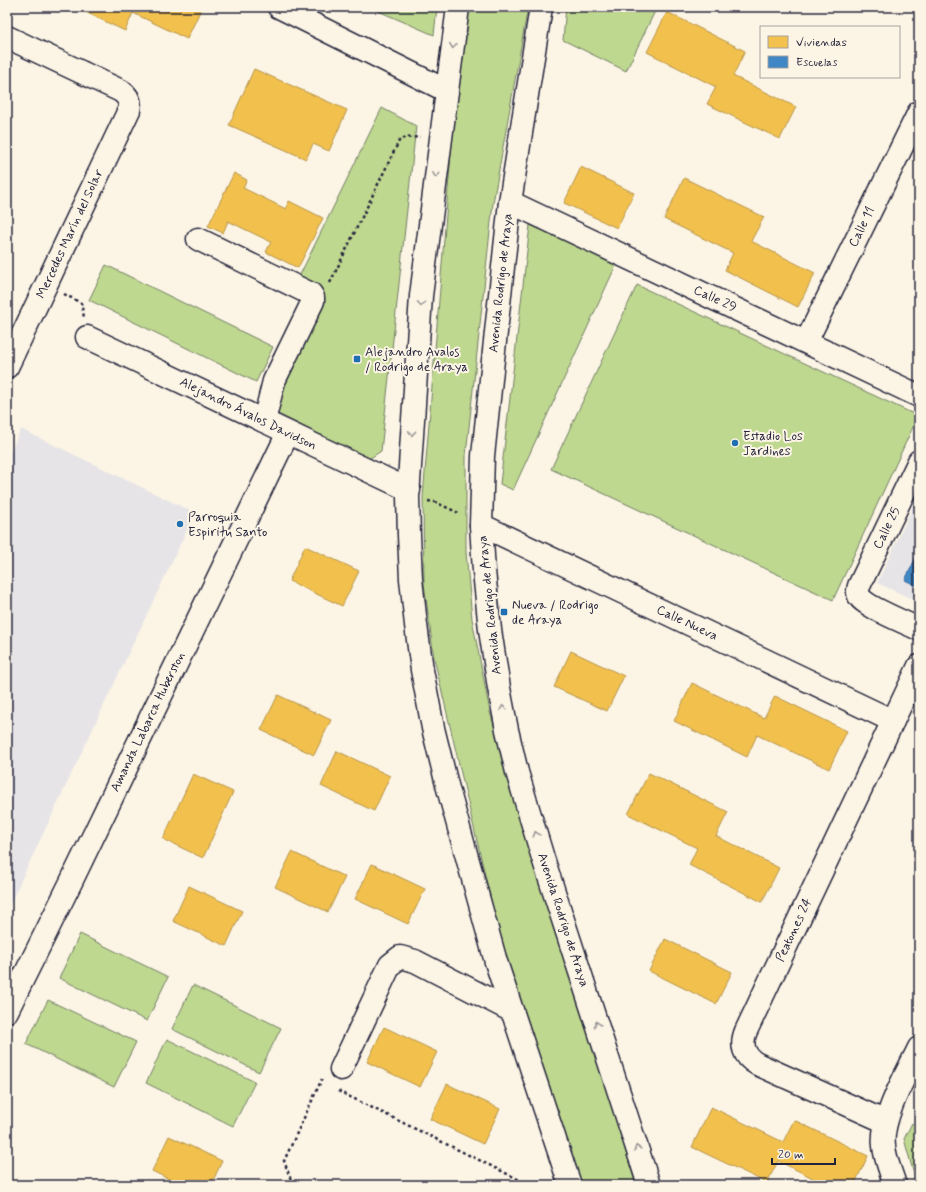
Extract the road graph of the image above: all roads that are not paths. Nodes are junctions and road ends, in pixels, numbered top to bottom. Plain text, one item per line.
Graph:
1 (279, 7) edge
2 (458, 7) edge
3 (541, 7) edge
4 (8, 42) edge
5 (447, 91) junction
6 (919, 112) edge
7 (510, 202) junction
8 (198, 239) dead end
9 (87, 337) road end
10 (806, 342) junction
11 (7, 367) edge
12 (919, 396) edge
13 (264, 421) junction
14 (288, 433) junction
15 (919, 461) edge
16 (408, 494) junction
17 (481, 525) junction
18 (919, 629) edge
19 (919, 666) edge
20 (893, 721) junction
21 (7, 1011) edge
22 (512, 1011) junction
23 (919, 1048) edge
24 (333, 1078) road end
25 (886, 1122) junction
26 (570, 1185) edge
27 (649, 1185) edge
28 (895, 1185) edge

1 - 5 street
2 -> 5 street
3 - 7 street, Avenida Rodrigo de Araya
4 - 11 street, Mercedes Marín del Solar
5 -> 16 street
6 - 10 street, Calle 11
7 - 10 street, Calle 29
7 - 17 street, Avenida Rodrigo de Araya
8 - 13 street
9 - 13 street, Alejandro Ávalos Davidson
10 - 12 street, Calle 29
13 - 14 street, Alejandro Ávalos Davidson
14 - 16 street, Alejandro Ávalos Davidson
14 - 21 street, Amanda Labarca Huberston
15 - 18 street, Calle 25
16 - 22 street
17 - 20 street, Calle Nueva
27 -> 17 street, Avenida Rodrigo de Araya
19 - 20 street, Peatones 24
20 - 25 street, Peatones 24
22 - 24 street
22 - 26 street
23 - 25 street
25 - 28 street

